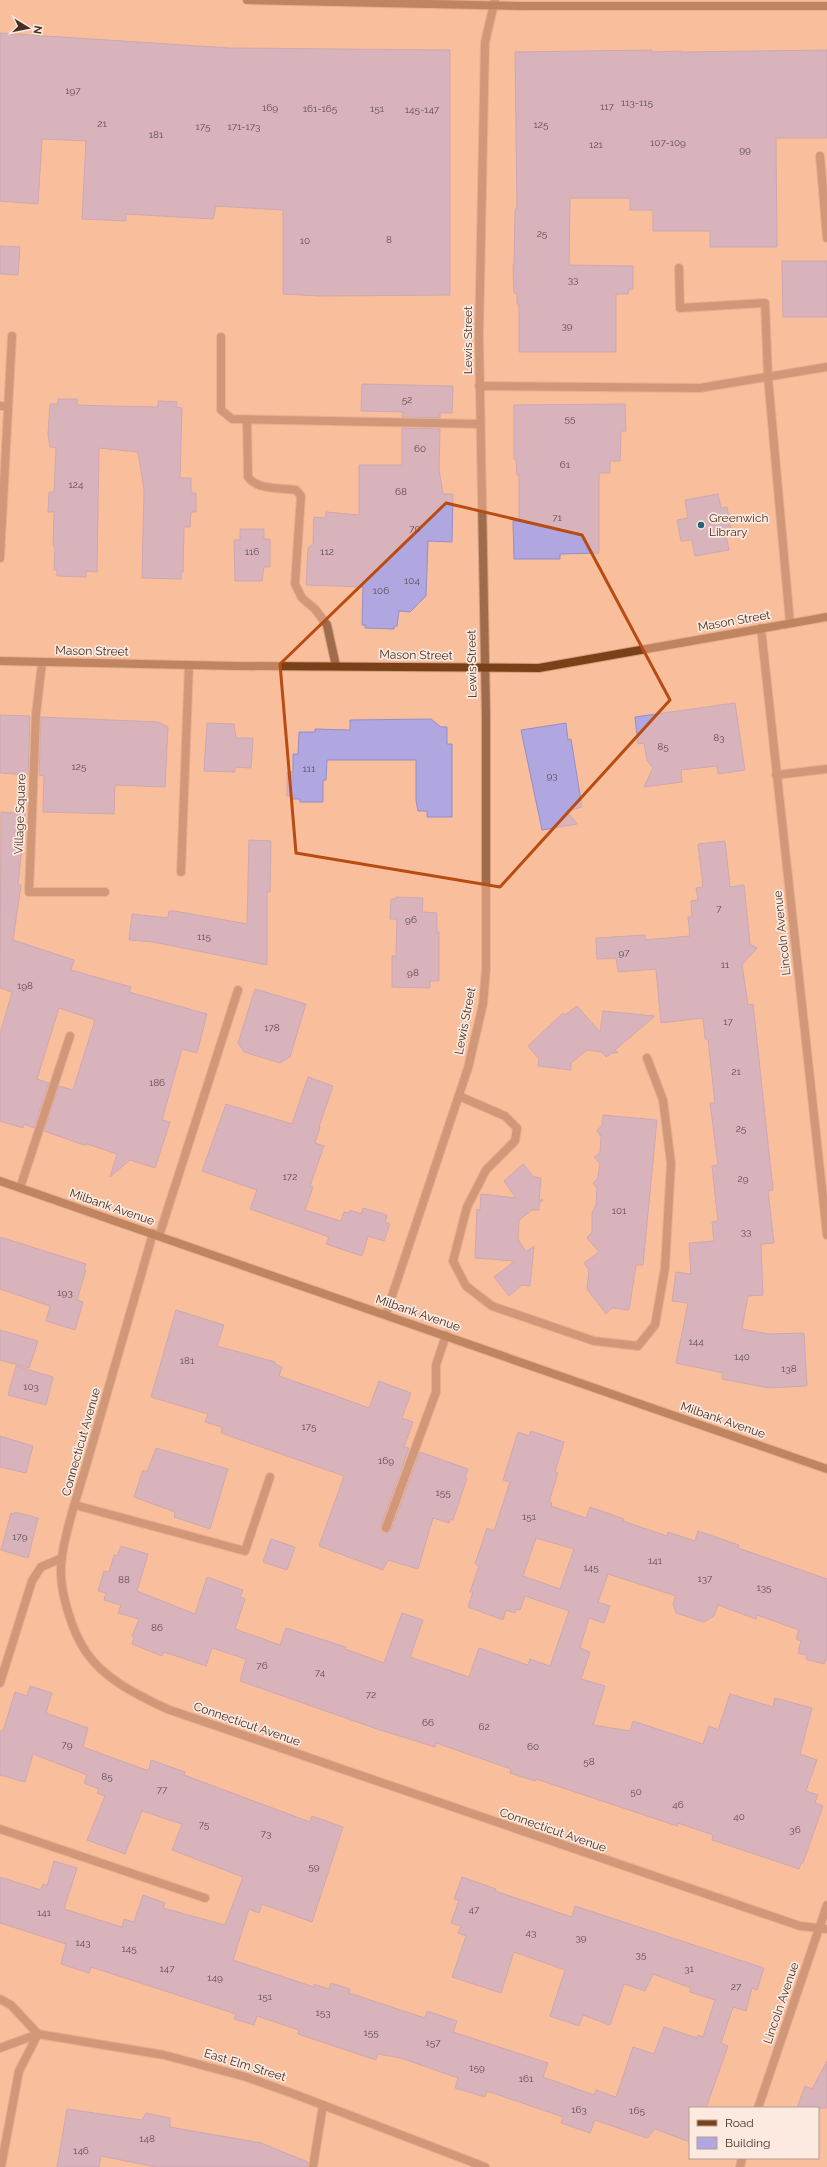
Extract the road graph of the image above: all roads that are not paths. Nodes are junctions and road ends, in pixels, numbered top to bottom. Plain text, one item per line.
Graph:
1 (247, 0) edge
2 (309, 1) edge
3 (389, 2) edge
4 (494, 3) edge
5 (827, 6) edge
6 (820, 156) dead end
7 (827, 238) edge
8 (679, 268) dead end
9 (12, 336) dead end
10 (221, 337) dead end
11 (827, 367) edge
12 (768, 377) junction
13 (479, 386) junction
14 (4, 406) edge
15 (247, 420) junction
16 (480, 424) junction
17 (0, 558) edge
18 (827, 617) edge
19 (790, 623) junction
20 (761, 628) junction
21 (0, 661) edge
22 (42, 663) junction
23 (189, 665) junction
24 (336, 666) junction
25 (484, 668) junction
26 (827, 769) edge
27 (776, 775) junction
28 (181, 872) dead end
29 (105, 892) dead end
30 (238, 990) dead end
31 (70, 1036) dead end
32 (647, 1058) dead end
33 (459, 1096) junction
34 (0, 1181) edge
35 (20, 1188) junction
36 (156, 1235) junction
37 (827, 1235) edge
38 (386, 1314) junction
39 (446, 1335) junction
40 (827, 1469) edge
41 (270, 1477) dead end
42 (75, 1505) junction
43 (386, 1528) dead end
44 (62, 1558) junction
45 (0, 1683) edge
46 (0, 1828) edge
47 (205, 1898) dead end
48 (827, 1905) edge
49 (823, 1929) edge
50 (0, 1999) edge
51 (38, 2034) junction
52 (0, 2048) edge
53 (323, 2104) junction
54 (758, 2107) edge
55 (1, 2167) edge
56 (313, 2167) edge
57 (485, 2167) edge

1 - 2 main road
2 - 3 main road
3 - 4 main road
4 - 5 main road
4 - 13 street, Lewis Street
6 - 7 street
8 - 12 street
9 - 14 street
10 - 15 street
11 - 12 street
12 - 13 street
12 - 19 street
13 - 16 street, Lewis Street
14 - 17 street
15 - 16 street
15 - 24 street
16 - 25 street, Lewis Street
18 - 19 main road, Mason Street
19 - 20 main road, Mason Street
20 - 25 main road, Mason Street
20 - 27 street, Lincoln Avenue
21 - 22 main road, Mason Street
22 - 23 main road, Mason Street
22 - 29 street, Village Square
23 - 24 main road, Mason Street
23 - 28 street
24 - 25 main road, Mason Street
25 - 33 street, Lewis Street
26 - 27 street
27 - 37 street, Lincoln Avenue
30 - 36 street, Connecticut Avenue
31 - 35 street
32 - 33 street
33 - 38 street, Lewis Street
34 - 35 main road, Milbank Avenue
35 - 36 main road, Milbank Avenue
36 - 38 main road, Milbank Avenue
36 - 42 street, Connecticut Avenue
38 - 39 main road, Milbank Avenue
39 - 40 main road, Milbank Avenue
39 - 43 street
41 - 42 street
42 - 44 street, Connecticut Avenue
44 - 45 street
44 - 49 street, Connecticut Avenue
46 - 47 street
48 - 49 street, Lincoln Avenue
49 - 54 street, Lincoln Avenue
50 - 51 street
51 - 52 street
51 - 53 street, East Elm Street
51 - 55 street
53 - 56 street
53 - 57 street, East Elm Street

